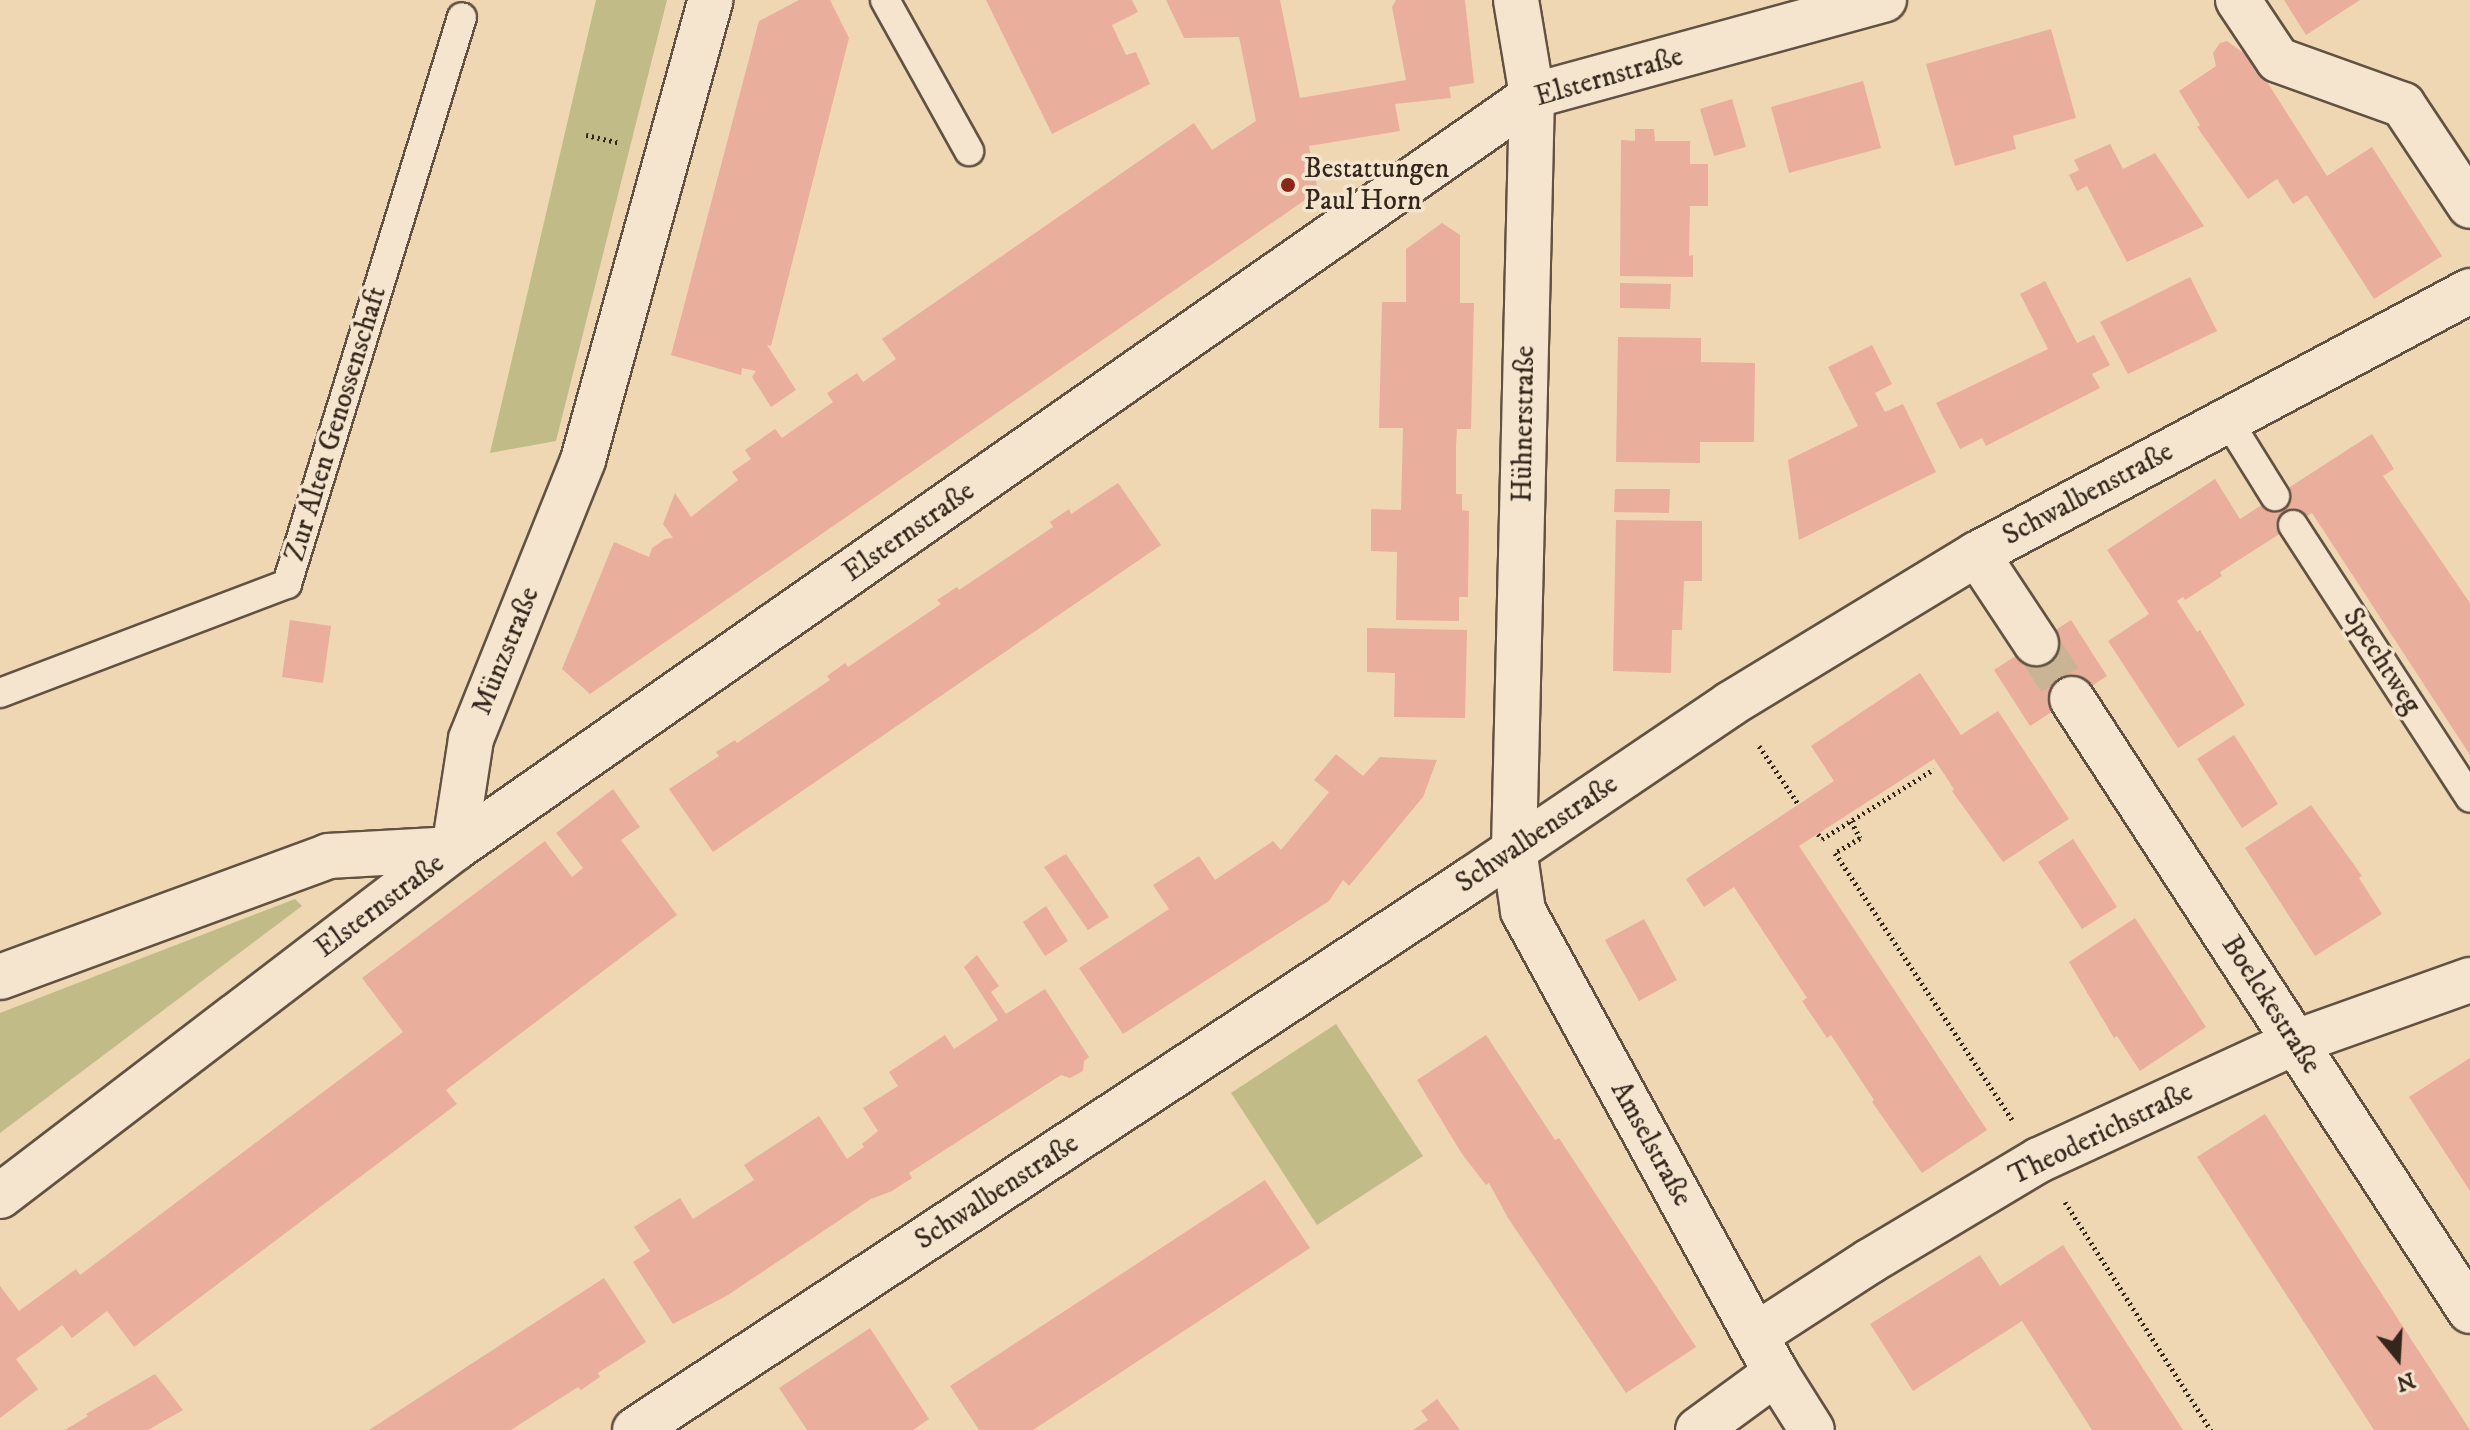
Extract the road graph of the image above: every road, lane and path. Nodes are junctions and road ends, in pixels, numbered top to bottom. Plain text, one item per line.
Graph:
1 (885, 0) edge
2 (1516, 0) edge
3 (1884, 0) edge
4 (2238, 0) edge
5 (712, 1) edge
6 (462, 17) dead end
7 (1532, 96) junction
8 (969, 151) dead end
9 (2470, 206) edge
10 (2470, 291) edge
11 (2227, 419) junction
12 (2275, 496) dead end
13 (2293, 525) dead end
14 (1977, 554) junction
15 (2036, 643) tunnel mouth
16 (0, 693) edge
17 (2072, 699) tunnel mouth
18 (1730, 704) junction
19 (1934, 769) dead end
20 (2470, 798) edge
21 (1799, 805) dead end
22 (1851, 821) junction
23 (1818, 834) dead end
24 (454, 849) junction
25 (1514, 849) junction
26 (1835, 853) dead end
27 (0, 977) edge
28 (2470, 980) edge
29 (2296, 1042) junction
30 (0, 1196) edge
31 (2470, 1311) edge
32 (1756, 1335) junction
33 (1776, 1373) junction
34 (635, 1430) edge
35 (1698, 1430) edge
36 (1812, 1430) edge

1 - 8 lane
2 - 7 street, Hühnerstraße
3 - 7 street, Elsternstraße
4 - 9 street
5 - 24 street, Münzstraße
6 - 16 lane, Zur Alten Genossenschaft
7 - 24 street, Elsternstraße
7 - 25 street, Hühnerstraße
10 - 11 street, Schwalbenstraße
11 - 12 lane
11 - 14 street, Schwalbenstraße
13 - 20 lane, Spechtweg
14 - 15 street
14 - 18 street, Schwalbenstraße
17 - 29 street, Boelckestraße
18 - 21 path
18 - 25 street, Schwalbenstraße
19 - 22 path
22 - 23 path
22 - 26 path
24 - 27 street
24 - 30 street, Elsternstraße
25 - 32 street, Amselstraße
25 - 34 street, Schwalbenstraße
28 - 29 street, Theoderichstraße
29 - 31 street, Boelckestraße
29 - 32 street, Theoderichstraße
32 - 33 street, Amselstraße
33 - 35 street
33 - 36 street, Amselstraße

